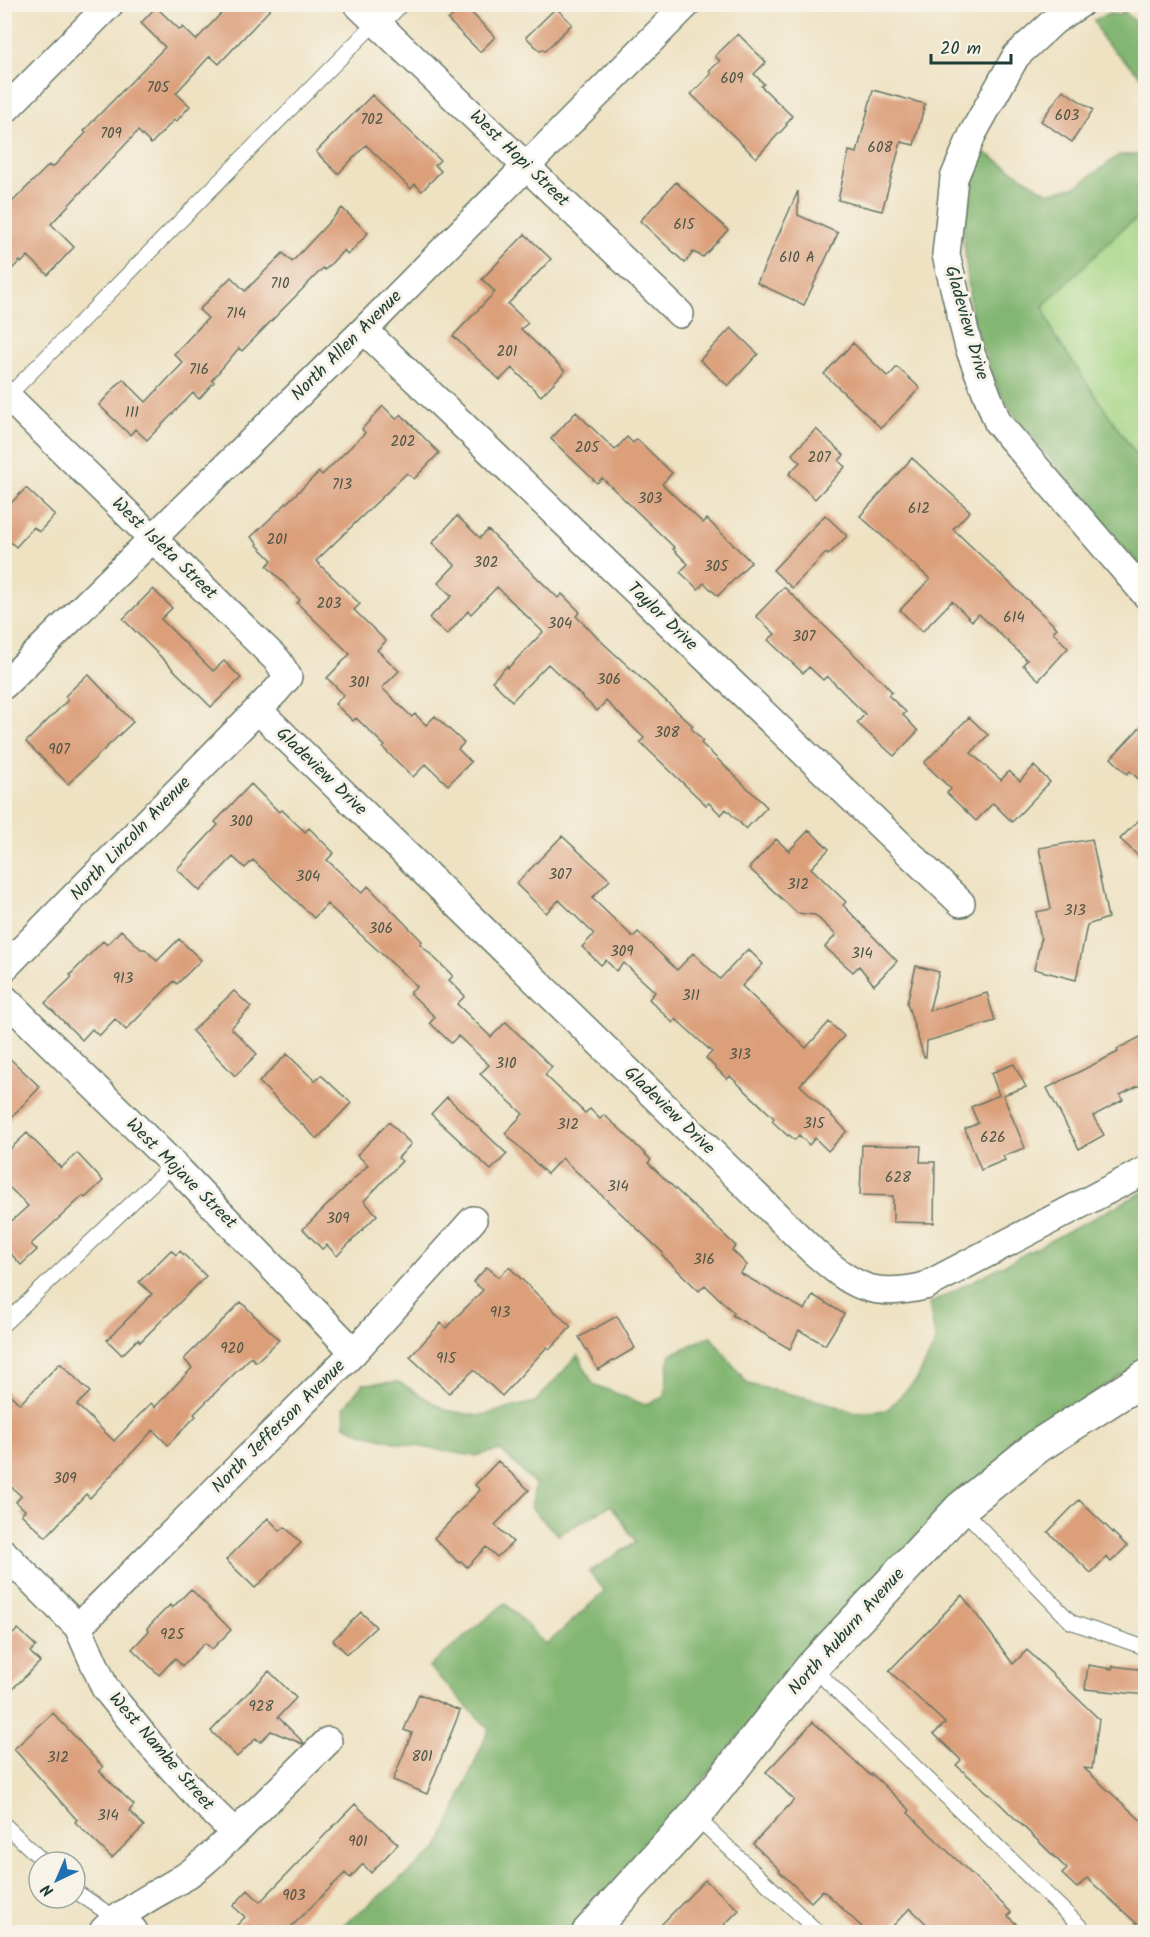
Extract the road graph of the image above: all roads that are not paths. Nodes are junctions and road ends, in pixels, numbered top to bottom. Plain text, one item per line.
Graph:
1 (110, 4) edge
2 (402, 4) edge
3 (687, 4) edge
4 (1080, 4) edge
5 (371, 18) edge
6 (4, 111) edge
7 (527, 166) junction
8 (680, 314) dead end
9 (364, 330) junction
10 (6, 396) edge
11 (153, 538) junction
12 (1146, 595) edge
13 (4, 686) edge
14 (258, 710) junction
15 (961, 903) dead end
16 (4, 968) edge
17 (4, 998) edge
18 (172, 1164) junction
19 (1146, 1170) edge
20 (473, 1220) dead end
21 (4, 1324) edge
22 (354, 1352) junction
23 (1146, 1377) edge
24 (961, 1508) junction
25 (4, 1553) edge
26 (78, 1627) junction
27 (1146, 1648) edge
28 (812, 1667) junction
29 (328, 1741) dead end
30 (695, 1816) junction
31 (4, 1824) edge
32 (235, 1833) junction
33 (31, 1850) edge
34 (87, 1902) edge
35 (118, 1928) edge
36 (594, 1931) edge
37 (818, 1932) edge
38 (1086, 1932) edge

1 - 6 street
2 - 5 lane
3 - 7 street, North Allen Avenue
4 - 12 street, Gladeview Drive
5 - 7 street, West Hopi Street
5 - 10 lane
7 - 8 street, West Hopi Street
7 - 9 street, North Allen Avenue
9 - 11 street, North Allen Avenue
9 - 15 street, Taylor Drive
10 - 11 street, West Isleta Street
11 - 13 street, North Allen Avenue
11 - 14 street, West Isleta Street
14 - 16 street, North Lincoln Avenue
14 - 19 street, Gladeview Drive
17 - 18 street, West Mojave Street
18 - 21 lane
18 - 22 street, West Mojave Street
20 - 22 street, North Jefferson Avenue
22 - 26 street, North Jefferson Avenue
23 - 24 main road, North Auburn Avenue
24 - 27 lane
24 - 28 main road, North Auburn Avenue
25 - 26 street, West Nambe Street
26 - 32 street, West Nambe Street
28 - 30 main road, North Auburn Avenue
28 - 38 lane
29 - 32 street
30 - 36 main road, North Auburn Avenue
30 - 37 lane
31 - 33 lane
32 - 35 street
34 - 35 lane

